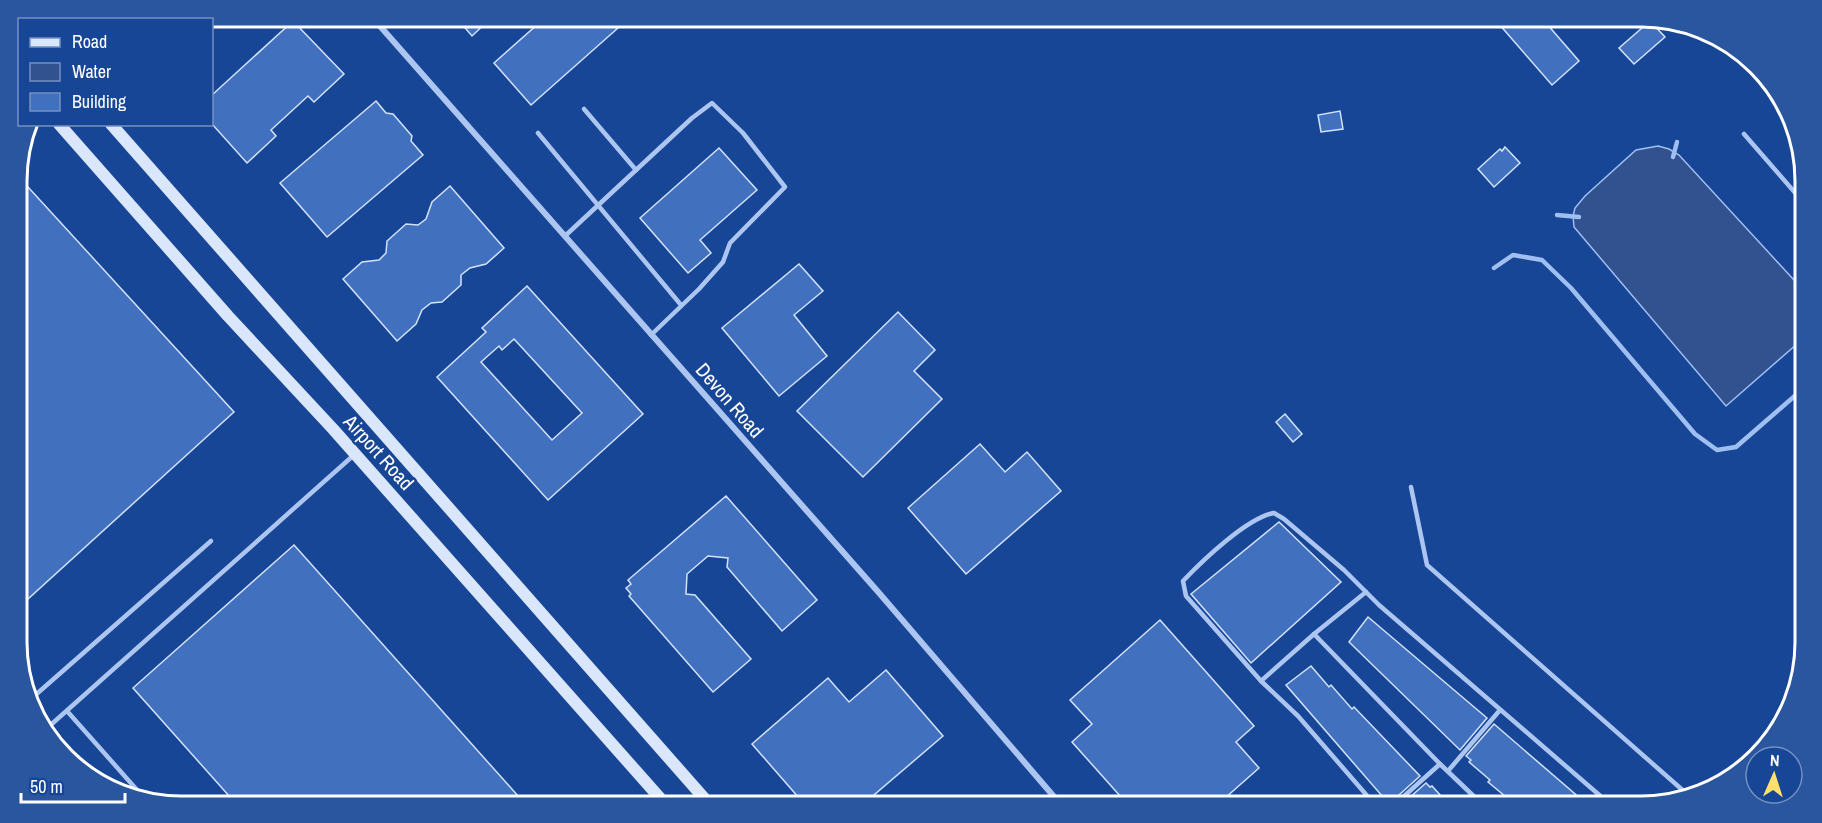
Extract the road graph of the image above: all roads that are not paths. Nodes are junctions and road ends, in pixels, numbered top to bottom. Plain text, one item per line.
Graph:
1 (382, 27) edge
2 (584, 109) dead end
3 (61, 126) edge
4 (113, 126) edge
5 (538, 133) dead end
6 (1744, 134) dead end
7 (636, 170) junction
8 (1795, 193) edge
9 (597, 206) junction
10 (565, 236) junction
11 (681, 305) junction
12 (651, 335) junction
13 (355, 454) junction
14 (1411, 487) dead end
15 (211, 541) dead end
16 (1365, 592) junction
17 (1314, 634) junction
18 (1261, 681) junction
19 (36, 694) edge
20 (1500, 710) junction
21 (67, 711) junction
22 (51, 724) edge
23 (1440, 764) junction
24 (1448, 771) junction
25 (136, 789) edge
26 (1683, 790) edge
27 (658, 796) edge
28 (702, 796) edge
29 (1053, 796) edge
30 (1367, 796) edge
31 (1404, 796) edge
32 (1474, 796) edge
33 (1600, 796) edge

1 - 10 street, Devon Road
2 - 7 lane
3 - 13 main road, Airport Road
4 - 28 main road, Airport Road
5 - 9 lane
6 - 8 lane
7 - 9 lane
7 - 11 lane
9 - 10 lane
9 - 11 lane
10 - 12 street, Devon Road
11 - 12 lane
12 - 29 street, Devon Road
13 - 21 lane
13 - 27 main road, Airport Road
14 - 26 lane
15 - 19 lane
16 - 17 lane
16 - 18 lane
16 - 20 lane
17 - 18 lane
17 - 23 lane
18 - 30 lane
20 - 24 lane
20 - 33 lane
21 - 22 lane
21 - 25 lane
23 - 24 lane
23 - 31 lane
24 - 32 lane

